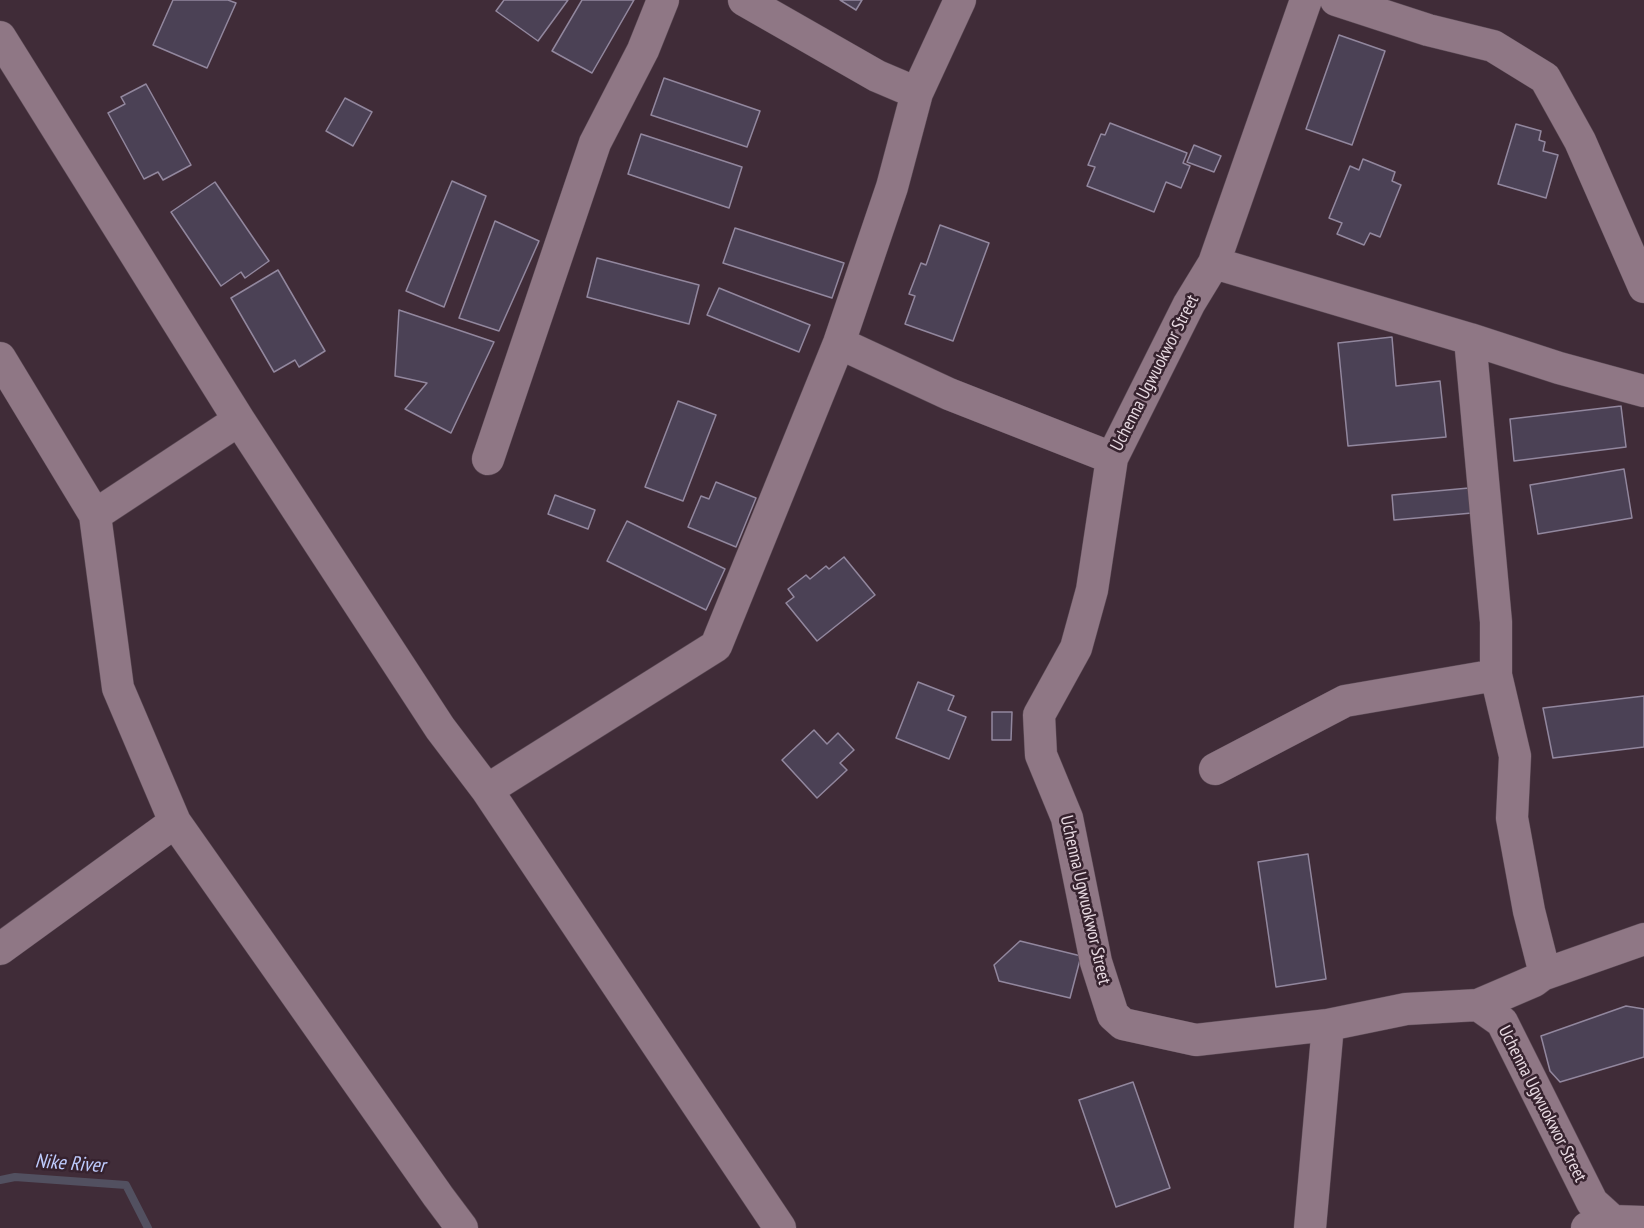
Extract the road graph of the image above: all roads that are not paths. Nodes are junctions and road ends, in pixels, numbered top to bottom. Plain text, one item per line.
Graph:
1 (663, 0) edge
2 (744, 0) edge
3 (960, 0) edge
4 (1306, 0) edge
5 (1336, 0) edge
6 (0, 37) edge
7 (917, 93) junction
8 (1214, 263) junction
9 (1644, 287) edge
10 (1470, 339) junction
11 (839, 343) junction
12 (0, 358) edge
13 (1644, 391) edge
14 (239, 420) junction
15 (1112, 458) junction
16 (488, 459) dead end
17 (95, 515) junction
18 (1496, 675) junction
19 (1215, 768) dead end
20 (487, 790) junction
21 (175, 822) junction
22 (1644, 939) edge
23 (0, 948) edge
24 (1542, 975) junction
25 (1478, 1005) junction
26 (1328, 1025) junction
27 (1644, 1222) edge
28 (1600, 1224) edge
29 (462, 1228) edge
30 (780, 1228) edge
31 (1310, 1228) edge

1 - 16 street
2 - 7 street
3 - 7 street
4 - 8 street, Uchenna Ugwuokwor Street
5 - 9 street
6 - 14 street
7 - 11 street
8 - 10 street
8 - 15 street, Uchenna Ugwuokwor Street
10 - 13 street
10 - 18 street
11 - 15 street
11 - 20 street
12 - 17 street
14 - 17 street
14 - 20 street
15 - 26 street, Uchenna Ugwuokwor Street
17 - 21 street
18 - 19 street
18 - 24 street
20 - 30 street
21 - 23 street
21 - 29 street
22 - 24 street
24 - 25 street
25 - 26 street, Uchenna Ugwuokwor Street
25 - 28 street, Uchenna Ugwuokwor Street
26 - 31 street
27 - 28 street, Uchenna Ugwuokwor Street

